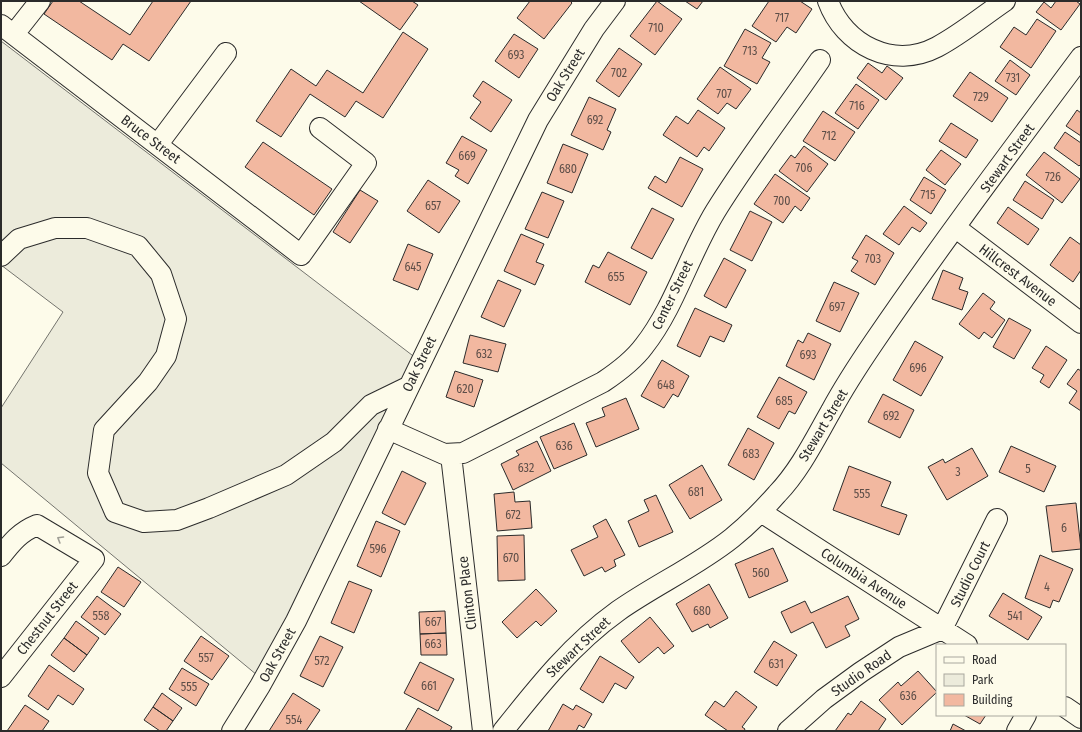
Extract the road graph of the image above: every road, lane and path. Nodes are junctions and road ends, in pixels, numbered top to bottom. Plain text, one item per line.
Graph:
1 (40, 1) edge
2 (615, 1) edge
3 (828, 1) edge
4 (1005, 1) edge
5 (7, 30) edge
6 (226, 53) dead end
7 (820, 60) dead end
8 (1079, 65) edge
9 (320, 128) dead end
10 (158, 144) junction
11 (956, 228) junction
12 (1, 256) edge
13 (1081, 323) edge
14 (408, 387) junction
15 (388, 429) junction
16 (451, 455) junction
17 (761, 512) junction
18 (997, 519) dead end
19 (1, 556) edge
20 (942, 629) junction
21 (965, 644) edge
22 (1, 677) edge
23 (1066, 709) edge
24 (1025, 716) edge
25 (1081, 718) edge
26 (232, 731) edge
27 (483, 731) edge
28 (503, 731) edge
29 (788, 731) edge
30 (1017, 731) edge

1 - 5 street
2 - 14 street, Oak Street
3 - 4 street
5 - 10 street, Bruce Street
6 - 10 street
7 - 16 street, Center Street
8 - 11 street, Stewart Street
9 - 10 street, Bruce Street
11 - 13 street, Hillcrest Avenue
11 - 17 street, Stewart Street
12 - 14 street
14 - 15 street, Oak Street
15 - 16 street
15 - 26 street, Oak Street
16 - 27 street, Clinton Place
17 - 20 street, Columbia Avenue
17 - 28 street, Stewart Street
18 - 20 street, Studio Court
22 -> 19 street, Chestnut Street
20 - 21 street, Columbia Avenue
20 - 29 street, Studio Road
23 - 25 street
24 - 30 street

